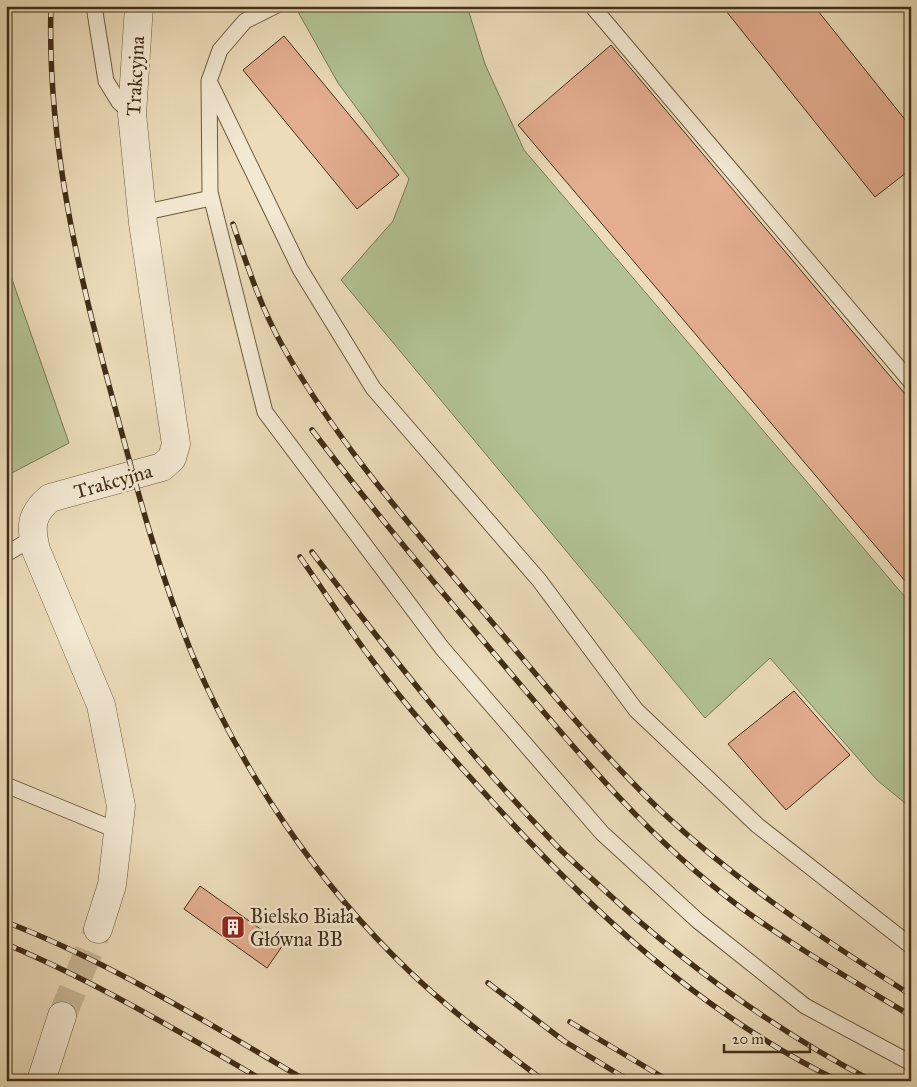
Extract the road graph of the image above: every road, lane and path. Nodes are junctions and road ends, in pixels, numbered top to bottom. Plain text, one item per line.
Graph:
1 (94, 6) edge
2 (139, 6) edge
3 (275, 6) edge
4 (592, 6) edge
5 (209, 81) junction
6 (132, 114) junction
7 (211, 198) junction
8 (142, 213) junction
9 (911, 382) edge
10 (33, 538) junction
11 (6, 554) edge
12 (6, 786) edge
13 (118, 831) junction
14 (98, 928) tunnel mouth
15 (911, 946) edge
16 (62, 1016) tunnel mouth
17 (911, 1063) edge
18 (41, 1081) edge

1 - 6 lane
2 - 6 street, Trakcyjna
3 - 5 lane
4 - 9 lane
5 - 7 lane
5 - 15 lane
6 - 8 street, Trakcyjna
7 - 8 lane
7 - 17 lane
8 - 10 street, Trakcyjna
10 - 11 lane
10 - 13 street, Trakcyjna
12 - 13 lane
13 - 14 street, Trakcyjna
16 - 18 street

